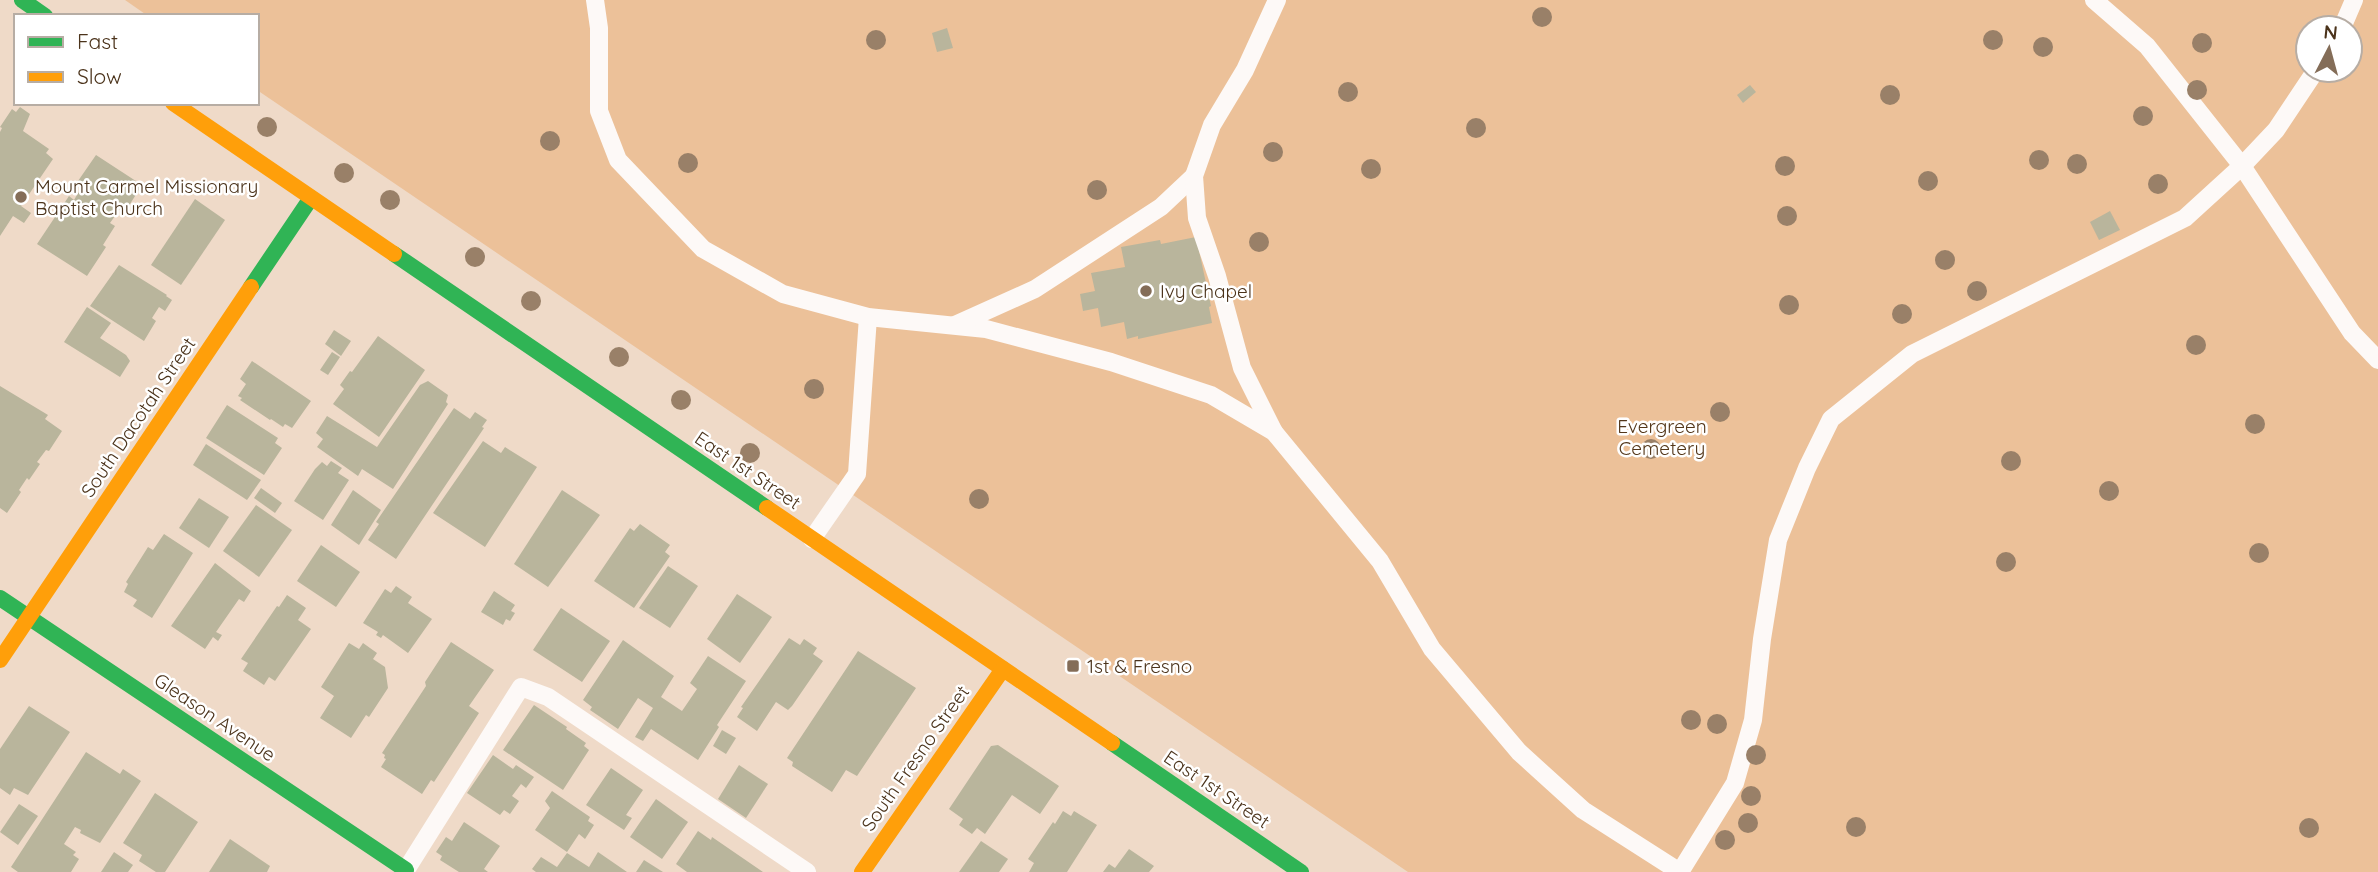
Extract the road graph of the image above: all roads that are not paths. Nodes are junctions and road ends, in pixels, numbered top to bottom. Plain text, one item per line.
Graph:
1 (22, 0) edge
2 (595, 0) edge
3 (1277, 0) edge
4 (2094, 0) edge
5 (42, 14) edge
6 (2307, 84) edge
7 (176, 105) edge
8 (2242, 166) junction
9 (1194, 176) junction
10 (311, 198) junction
11 (868, 317) junction
12 (954, 325) junction
13 (2378, 360) edge
14 (1274, 432) junction
15 (812, 539) junction
16 (0, 598) edge
17 (28, 618) junction
18 (0, 660) edge
19 (1003, 668) junction
20 (406, 870) edge
21 (807, 872) edge
22 (862, 872) edge
23 (1301, 872) edge
24 (1680, 872) edge

1 - 5 street
2 - 11 lane
3 - 9 lane
4 - 8 lane
6 - 8 lane
7 - 10 street, East 1st Street
8 - 13 lane
8 - 24 lane
9 - 12 lane
9 - 14 lane
10 - 15 street, East 1st Street
10 - 17 street, South Dacotah Street
11 - 12 lane
11 - 15 lane
12 - 14 lane
14 - 24 lane
15 - 19 street, East 1st Street
16 - 17 street, Gleason Avenue
17 - 18 street, South Dacotah Street
17 - 20 street, Gleason Avenue
19 - 22 street, South Fresno Street
19 - 23 street, East 1st Street
20 - 21 lane

